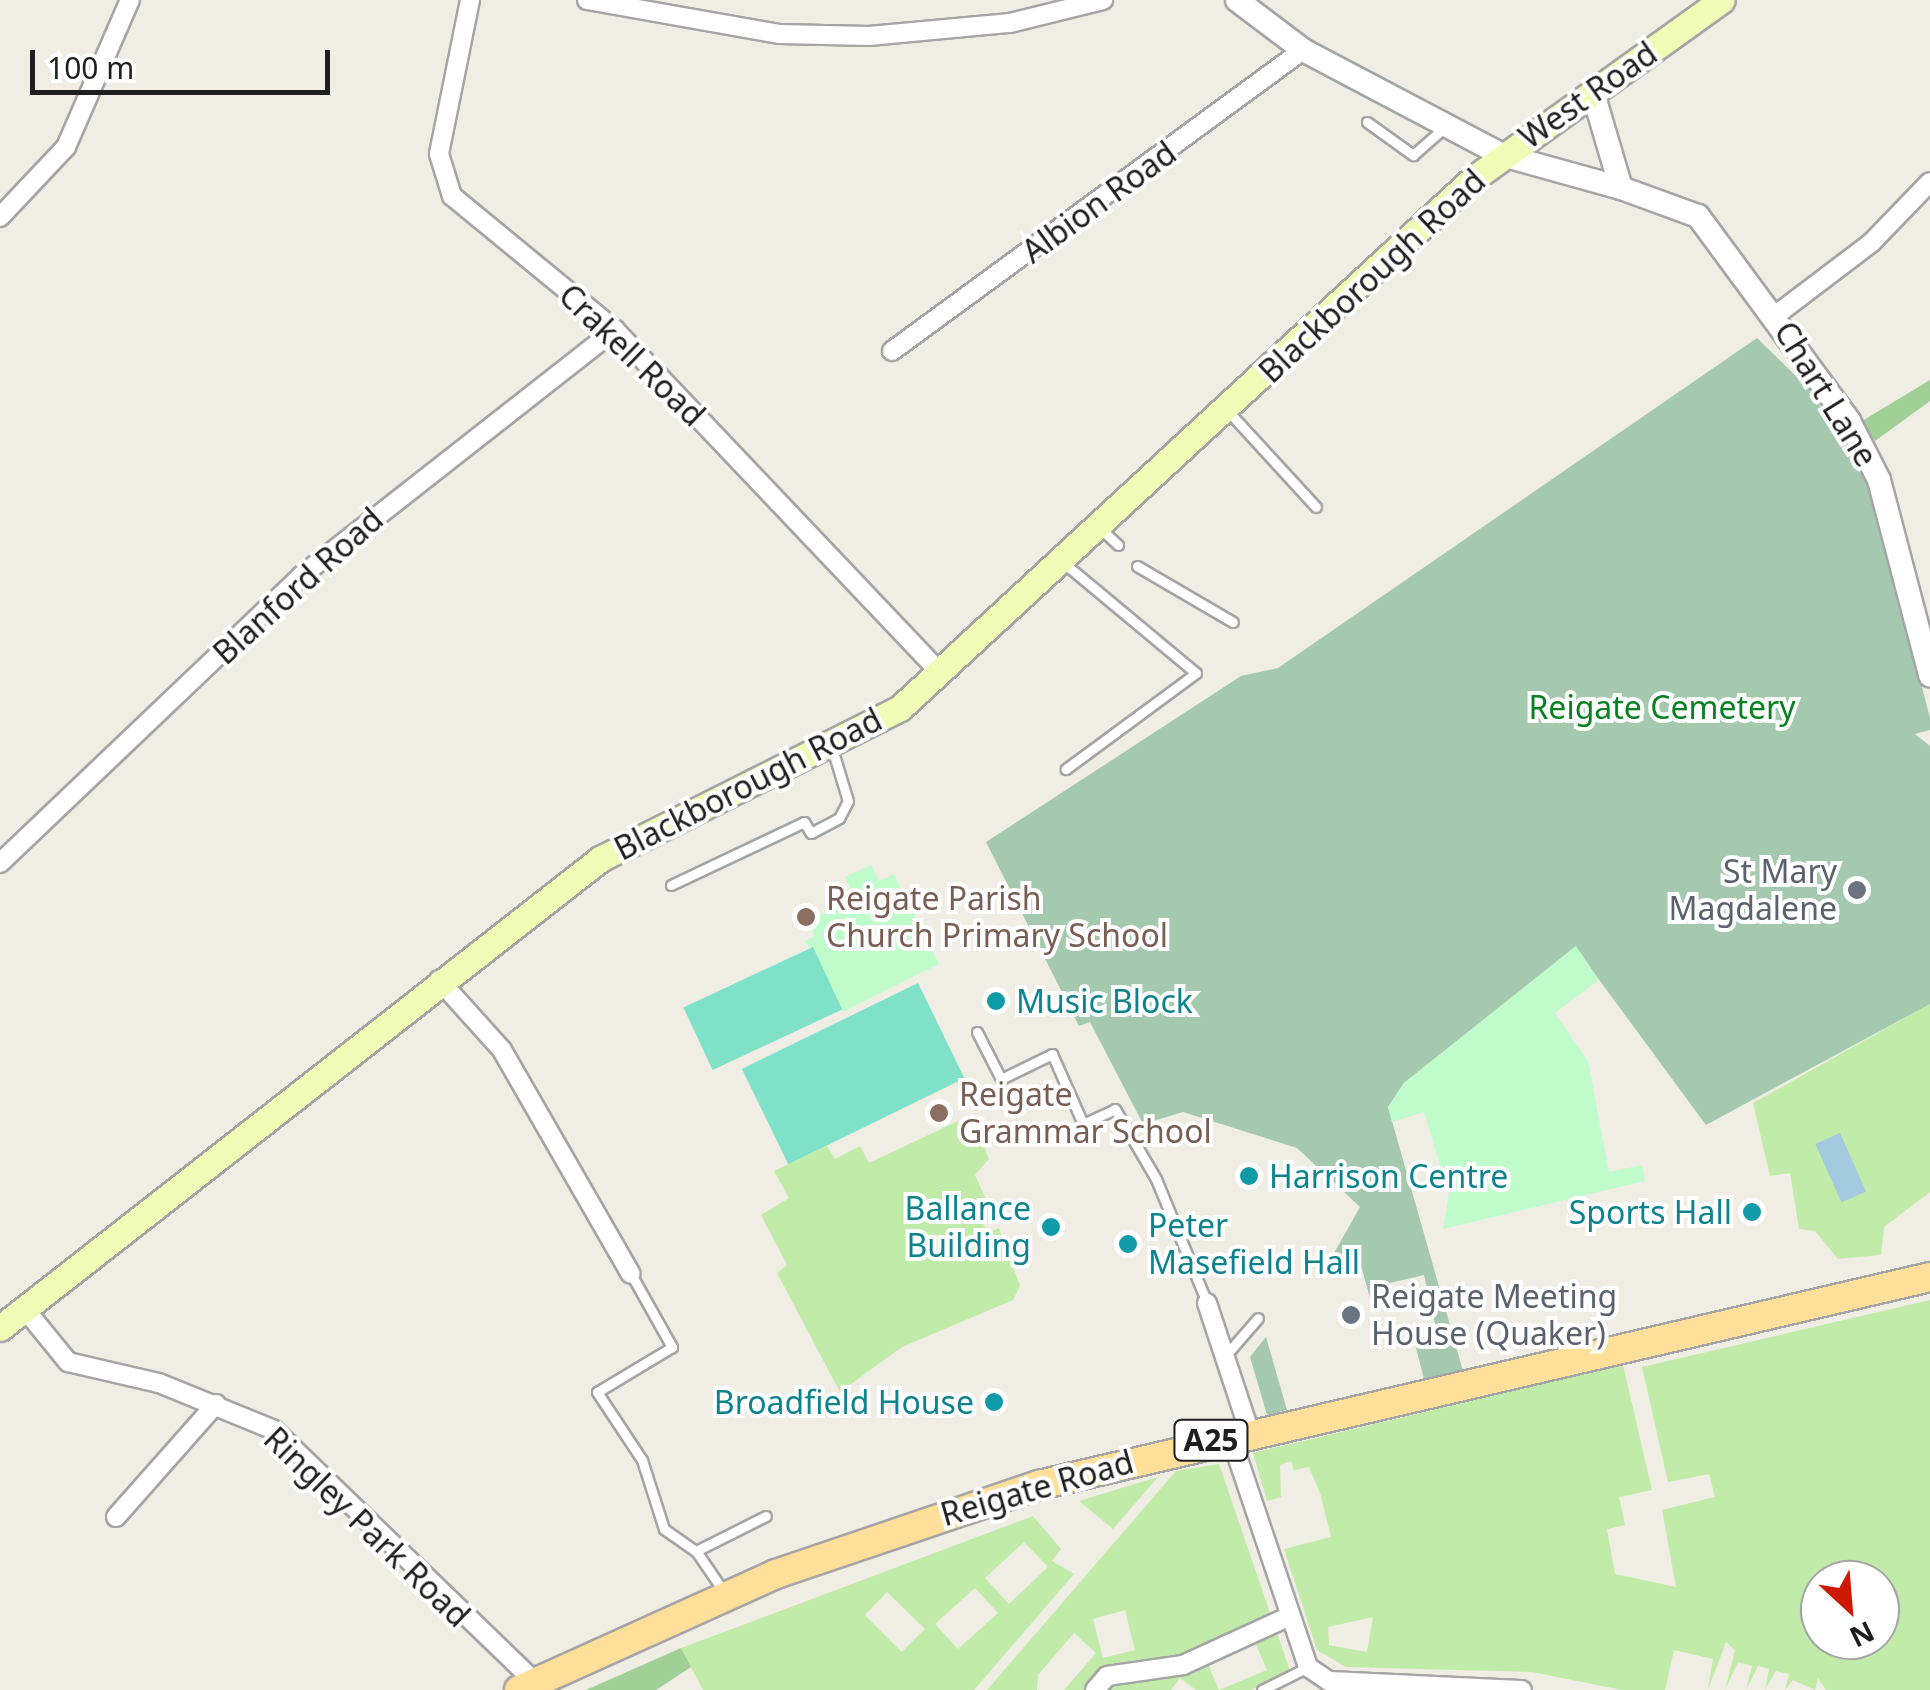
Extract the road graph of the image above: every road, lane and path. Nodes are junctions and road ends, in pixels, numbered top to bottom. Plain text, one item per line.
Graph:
1 (130, 0) edge
2 (470, 0) edge
3 (586, 0) edge
4 (1104, 0) edge
5 (1237, 0) edge
6 (1722, 0) edge
7 (1304, 50) junction
8 (1594, 94) junction
9 (1367, 122) dead end
10 (1447, 125) junction
11 (1502, 154) junction
12 (1930, 182) edge
13 (1621, 188) junction
14 (0, 216) edge
15 (1776, 315) junction
16 (614, 330) junction
17 (892, 351) dead end
18 (1228, 410) junction
19 (1316, 506) dead end
20 (1065, 564) junction
21 (1138, 566) dead end
22 (1232, 622) dead end
23 (1924, 629) edge
24 (938, 672) junction
25 (1930, 675) edge
26 (831, 745) junction
27 (1066, 769) dead end
28 (0, 864) edge
29 (670, 886) dead end
30 (439, 980) junction
31 (977, 1032) dead end
32 (631, 1274) joint
33 (1930, 1278) edge
34 (1207, 1303) joint
35 (24, 1308) junction
36 (1258, 1318) dead end
37 (0, 1328) edge
38 (1225, 1356) junction
39 (216, 1404) junction
40 (1239, 1433) junction
41 (766, 1516) dead end
42 (116, 1518) dead end
43 (696, 1551) junction
44 (726, 1594) junction
45 (1288, 1618) junction
46 (1308, 1667) junction
47 (533, 1688) edge
48 (1095, 1690) edge
49 (1262, 1690) edge
50 (1522, 1690) edge

1 - 14 street
2 - 16 street, Crakell Road
3 - 4 street
5 - 7 street, Chart Lane
6 - 8 main road, West Road
7 - 10 street, Chart Lane
7 - 17 street, Albion Road
8 - 11 main road, West Road
8 - 13 street
9 - 10 lane
10 - 11 street, Chart Lane
11 - 13 street, Chart Lane
11 - 18 main road, Blackborough Road
12 - 15 street
13 - 15 street, Chart Lane
15 - 23 street, Chart Lane
16 - 24 street, Crakell Road
16 - 28 street, Blanford Road
18 - 19 lane
18 - 20 main road, Blackborough Road
20 - 24 main road, Blackborough Road
20 - 27 lane
21 - 22 lane
23 - 25 street, Chart Lane
24 - 26 main road, Blackborough Road
26 - 29 lane
26 - 30 main road, Blackborough Road
30 - 32 street
30 - 35 main road, Blackborough Road
31 - 34 lane
32 - 43 lane
33 - 40 main road, Reigate Road / A25
34 - 38 street
35 - 37 main road, Blackborough Road
35 - 39 street, Ringley Park Road
36 - 38 lane
38 - 40 street
39 - 42 street
39 - 47 street, Ringley Park Road
40 - 44 main road, Reigate Road / A25
40 - 45 street
41 - 43 lane
43 - 44 lane
44 - 47 main road, Reigate Road / A25
45 - 46 street
45 - 48 street
46 - 49 lane
46 - 50 street

